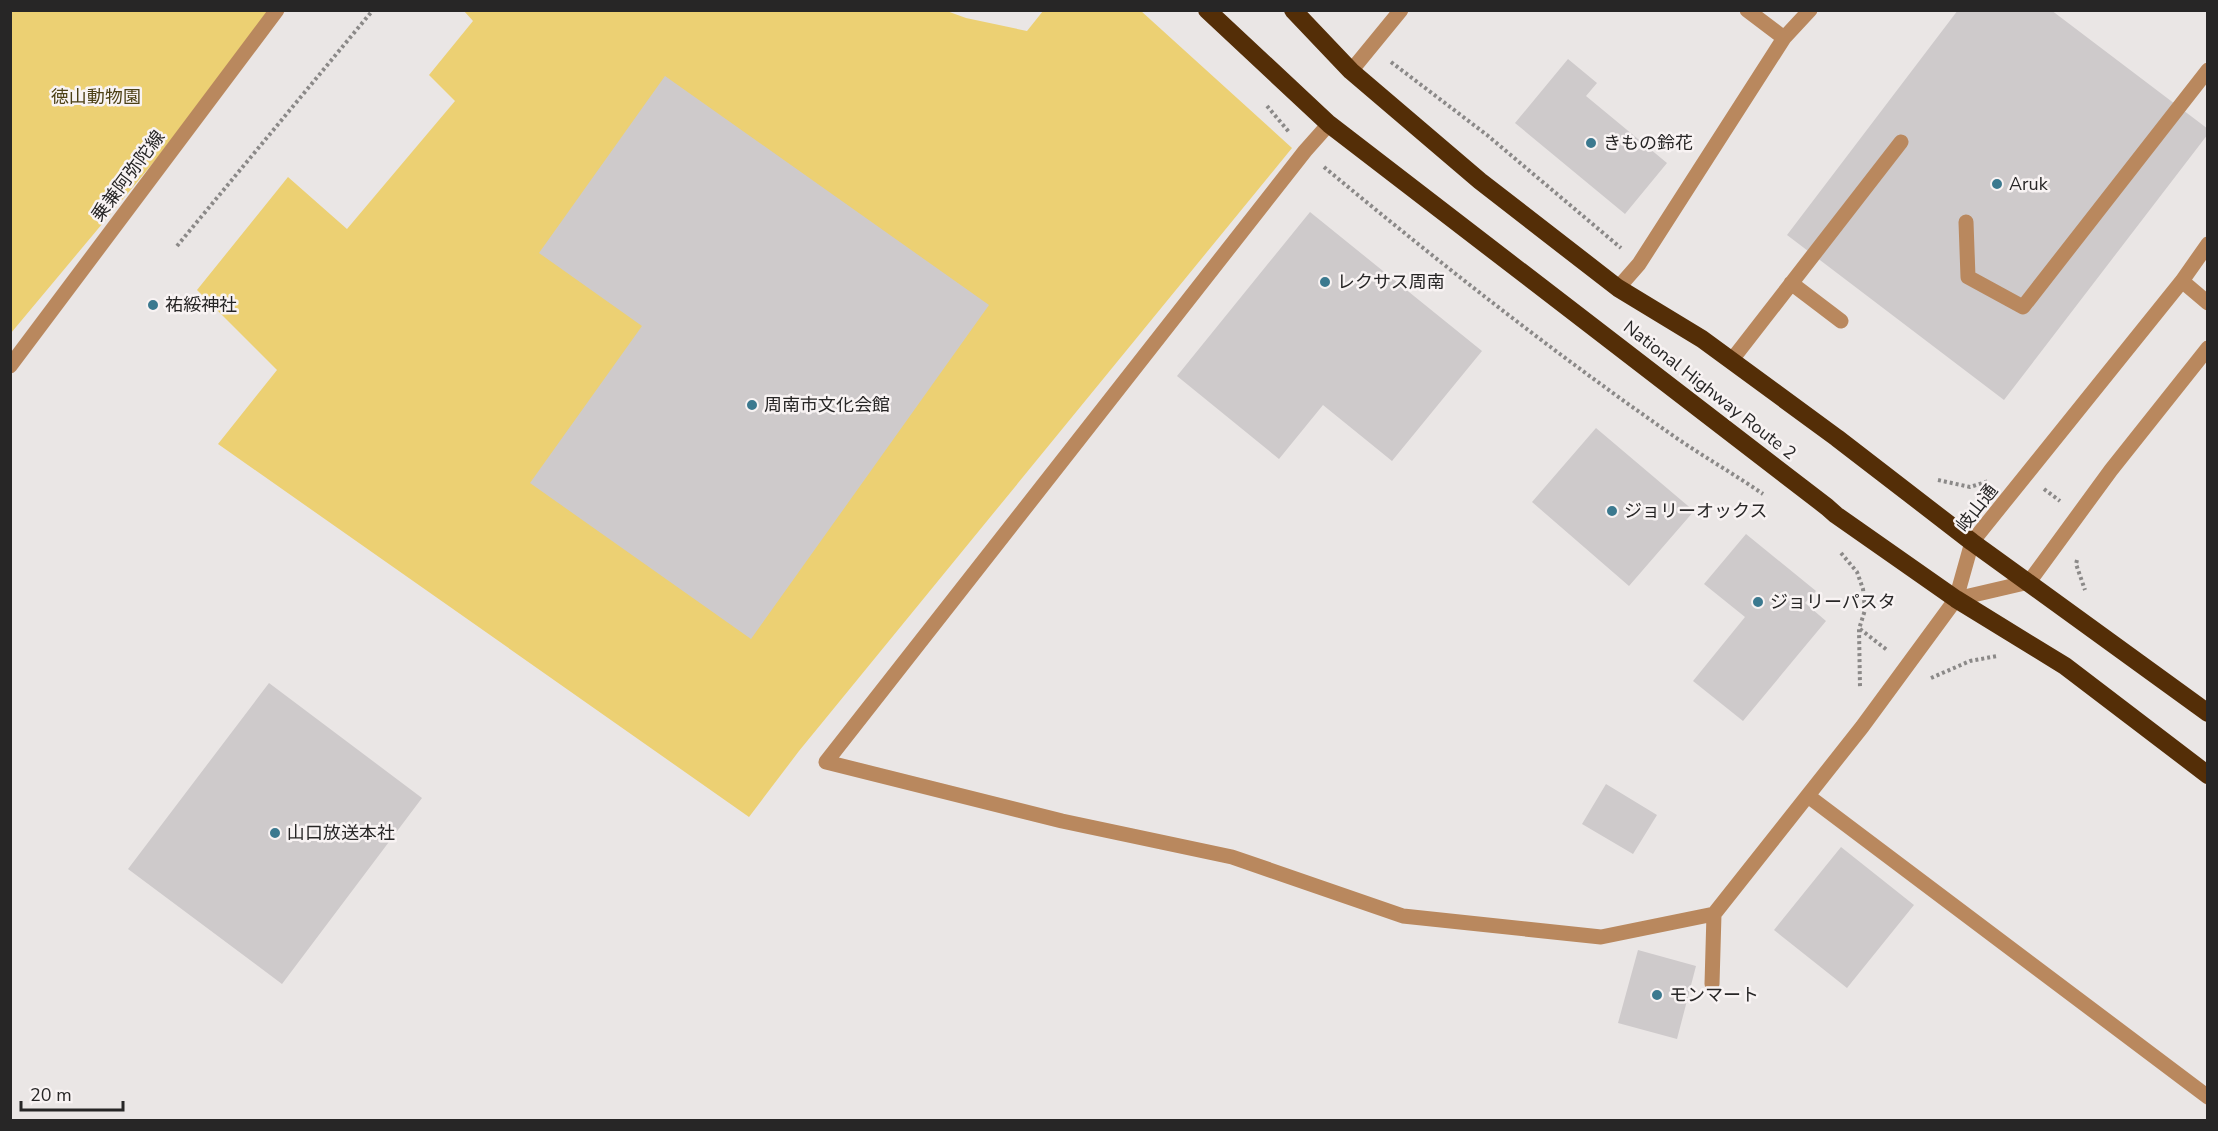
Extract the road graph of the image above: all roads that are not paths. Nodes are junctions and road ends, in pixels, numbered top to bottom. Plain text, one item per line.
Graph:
1 (277, 10) edge
2 (1207, 10) edge
3 (1293, 10) edge
4 (1401, 10) edge
5 (1747, 10) edge
6 (1810, 10) edge
7 (1784, 38) junction
8 (2208, 70) edge
9 (1351, 71) junction
10 (1329, 124) junction
11 (1900, 142) dead end
12 (1966, 222) dead end
13 (2208, 244) edge
14 (2182, 281) junction
15 (1791, 283) junction
16 (1618, 288) junction
17 (2208, 303) edge
18 (1841, 321) dead end
19 (2208, 348) edge
20 (1731, 361) junction
21 (10, 366) edge
22 (1972, 542) junction
23 (2030, 582) junction
24 (1956, 599) junction
25 (2208, 713) edge
26 (2208, 776) edge
27 (1808, 796) junction
28 (1714, 914) junction
29 (1712, 984) dead end
30 (2208, 1097) edge

1 - 21 street, 乗兼阿弥陀線
2 - 10 highway, National Highway Route 2
3 - 9 highway, National Highway Route 2
4 - 9 street
5 - 7 street
6 - 7 street
7 - 16 street
8 - 12 street
9 - 16 highway, National Highway Route 2
10 - 24 highway, National Highway Route 2
10 - 28 street
11 - 15 street
13 - 14 street, 岐山通
14 - 17 street
14 - 22 street, 岐山通
15 - 18 street
15 - 20 street
16 - 20 highway, National Highway Route 2
19 - 23 street
20 - 22 highway, National Highway Route 2
22 - 23 highway, National Highway Route 2
22 - 24 street, 岐山通
23 - 24 street
23 - 25 highway, National Highway Route 2
24 - 26 highway, National Highway Route 2
24 - 27 street
27 - 28 street
27 - 30 street
28 - 29 street

